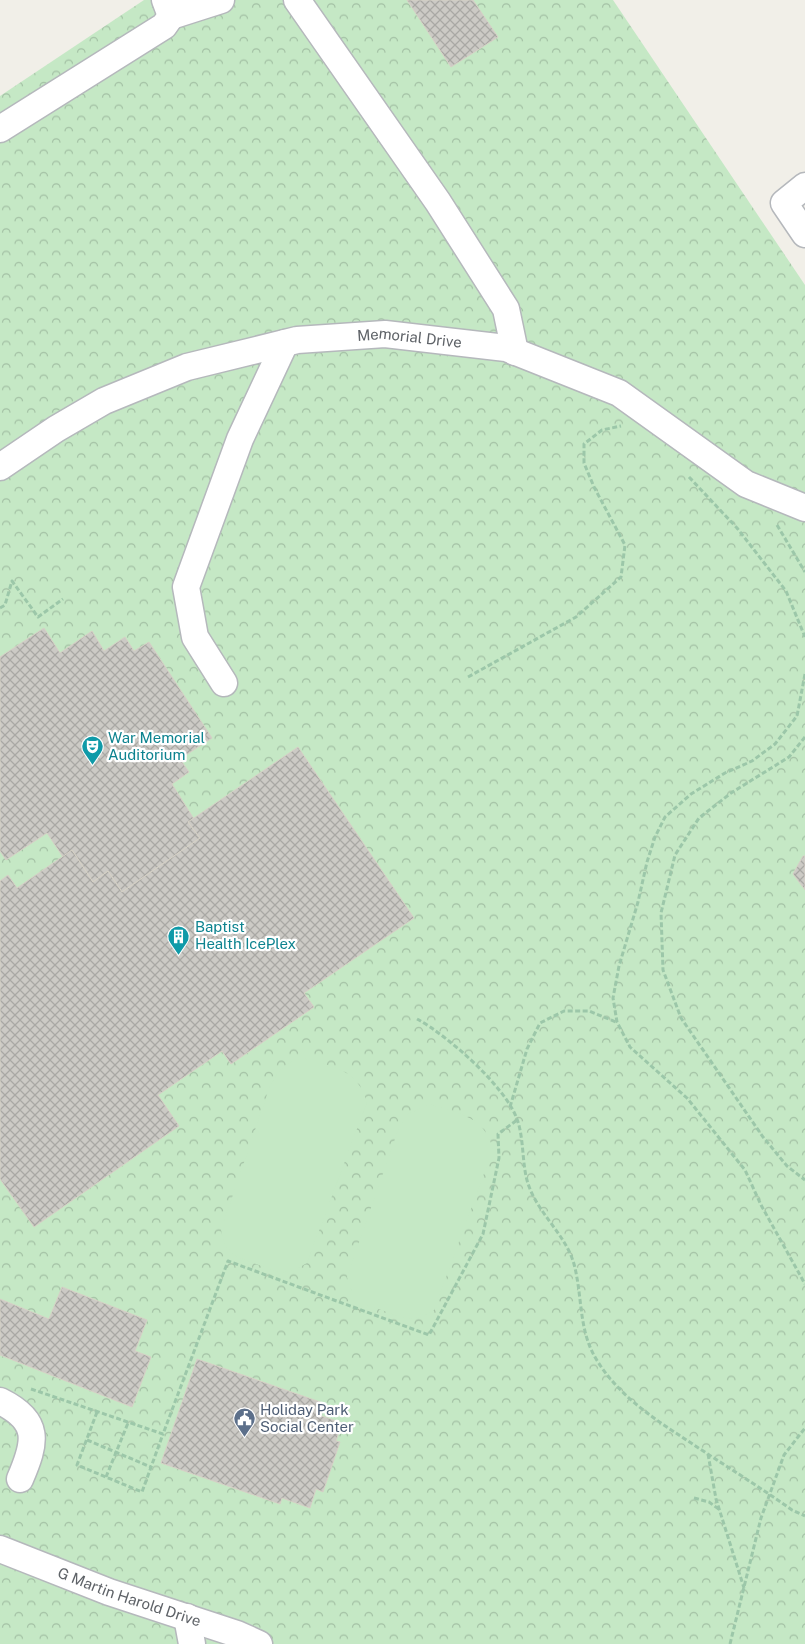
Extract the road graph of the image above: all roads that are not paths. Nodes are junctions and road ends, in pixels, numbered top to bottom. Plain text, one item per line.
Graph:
1 (221, 0) edge
2 (297, 0) edge
3 (168, 8) edge
4 (0, 129) edge
5 (805, 186) edge
6 (805, 234) edge
7 (285, 343) junction
8 (515, 352) junction
9 (0, 468) edge
10 (805, 508) edge
11 (224, 683) dead end
12 (0, 1401) edge
13 (20, 1479) dead end
14 (0, 1549) edge
15 (187, 1618) junction
16 (243, 1641) edge
17 (192, 1644) edge

1 - 3 street
2 - 8 street
3 - 4 street
5 - 6 street
7 - 8 street, Memorial Drive
7 - 9 street, Memorial Drive
7 - 11 street
8 - 10 street, Memorial Drive
12 - 13 street
14 - 15 street, G Martin Harold Drive
15 - 16 street, G Martin Harold Drive
15 - 17 street

